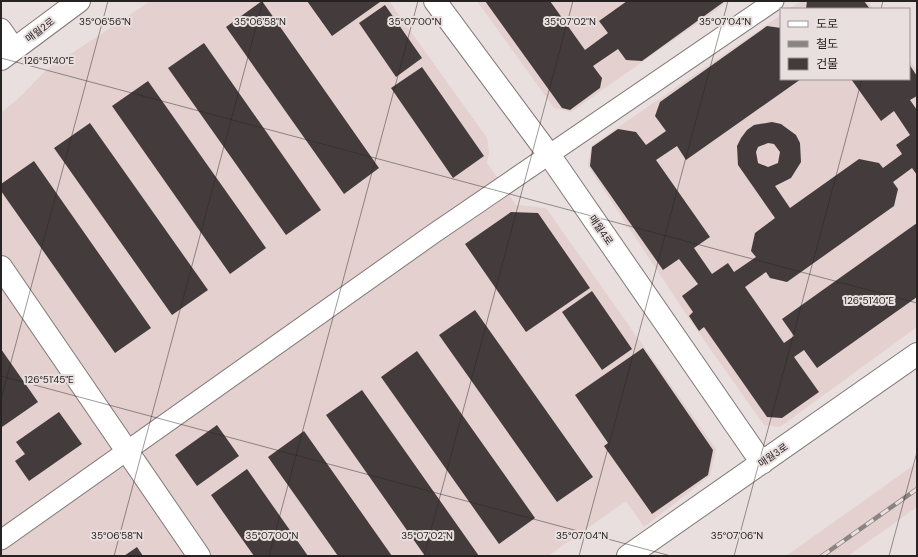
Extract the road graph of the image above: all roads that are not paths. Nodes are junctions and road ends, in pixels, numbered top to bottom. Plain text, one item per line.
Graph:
1 (79, 1) edge
2 (435, 1) edge
3 (774, 1) edge
4 (1, 28) edge
5 (8, 54) edge
6 (550, 156) junction
7 (1, 267) edge
8 (917, 354) edge
9 (127, 452) junction
10 (762, 463) junction
11 (1, 540) edge
12 (199, 556) edge
13 (628, 556) edge

1 - 5 street, 매월2로
2 - 6 street, 매월4로
3 - 6 street
4 - 5 street
6 - 9 street
6 - 10 street, 매월4로
7 - 9 street
8 - 10 street, 매월3로
9 - 11 street
9 - 12 street
10 - 13 street, 매월3로

